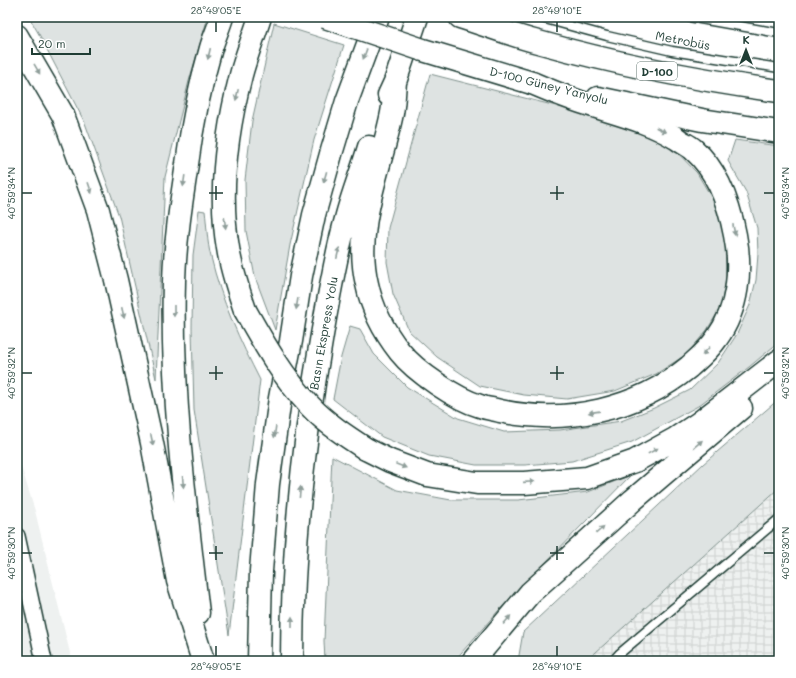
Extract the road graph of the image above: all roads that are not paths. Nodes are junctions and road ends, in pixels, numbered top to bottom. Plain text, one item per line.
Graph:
1 (222, 17) edge
2 (260, 17) edge
3 (325, 17) edge
4 (378, 17) edge
5 (418, 17) edge
6 (460, 17) edge
7 (538, 17) edge
8 (689, 17) edge
9 (779, 33) edge
10 (17, 36) edge
11 (779, 68) edge
12 (395, 82) junction
13 (532, 83) junction
14 (779, 91) edge
15 (779, 132) edge
16 (779, 361) edge
17 (779, 375) edge
18 (779, 519) edge
19 (17, 536) edge
20 (486, 651) edge
21 (44, 661) edge
22 (203, 661) edge
23 (259, 661) edge
24 (292, 661) edge
25 (473, 661) edge
26 (613, 661) edge

1 -> 22 main road
2 -> 16 main road, bridge
3 - 13 main road, D-100 Güney Yanyolu, bridge
4 -> 23 main road
5 - 12 main road, Basın Ekspress Yolu
6 - 14 main road, D-100
7 - 11 lane, Metrobüs
8 - 9 lane, Metrobüs
10 -> 22 main road
13 -> 12 main road
24 -> 12 main road, Basın Ekspress Yolu
13 - 15 main road, D-100 Güney Yanyolu
20 -> 17 main road
18 - 26 lane
19 - 21 street
20 - 25 main road

